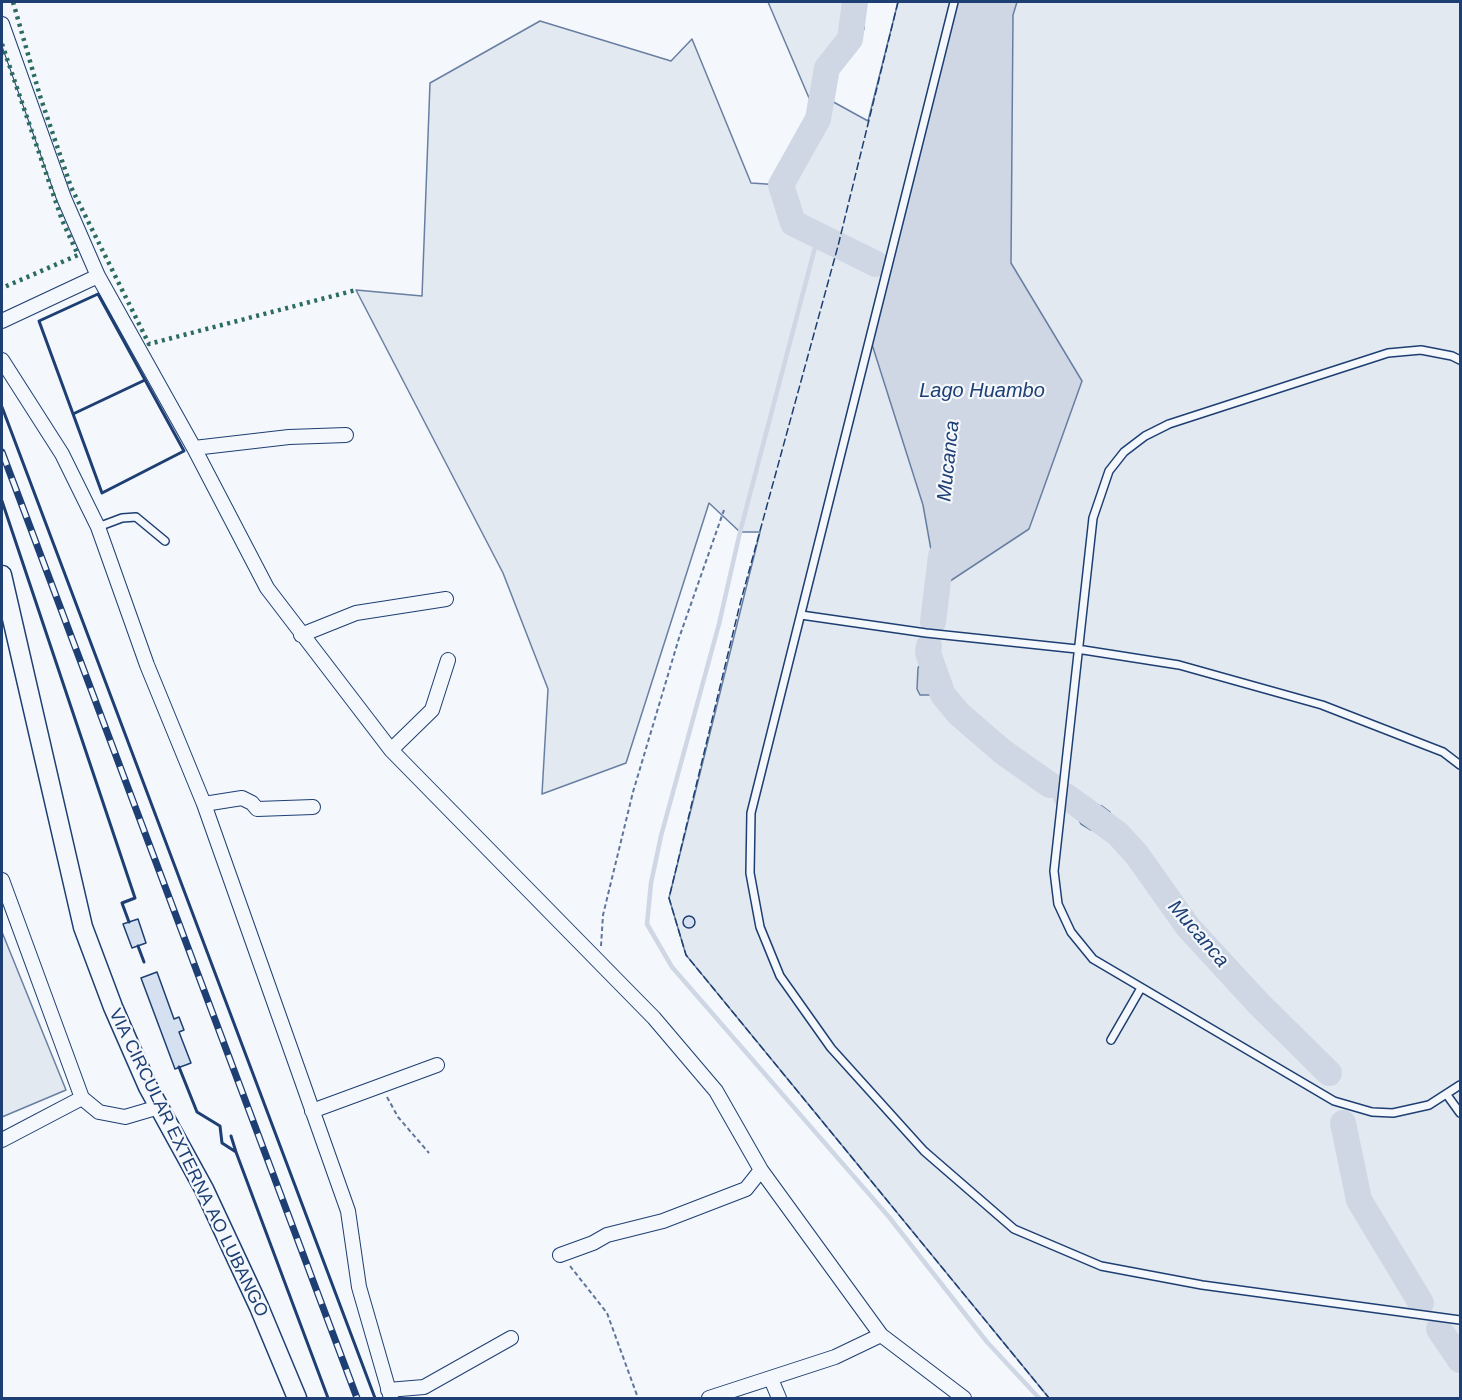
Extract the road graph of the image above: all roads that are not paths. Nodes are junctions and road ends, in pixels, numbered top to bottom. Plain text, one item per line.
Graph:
1 (954, 2) edge
2 (2, 24) edge
3 (98, 276) junction
4 (2, 321) edge
5 (2, 360) edge
6 (1461, 360) edge
7 (346, 435) dead end
8 (194, 448) junction
9 (98, 527) junction
10 (165, 542) dead end
11 (2, 575) edge
12 (446, 599) dead end
13 (801, 615) junction
14 (301, 634) junction
15 (1077, 649) junction
16 (448, 660) dead end
17 (391, 750) junction
18 (1461, 765) edge
19 (204, 804) junction
20 (313, 807) dead end
21 (2, 880) edge
22 (1141, 988) junction
23 (1111, 1040) dead end
24 (437, 1065) dead end
25 (1461, 1085) edge
26 (1447, 1095) junction
27 (82, 1098) junction
28 (159, 1107) junction
29 (312, 1112) junction
30 (1461, 1113) edge
31 (2, 1140) edge
32 (761, 1170) junction
33 (560, 1255) road end
34 (1461, 1320) edge
35 (880, 1335) junction
36 (511, 1338) dead end
37 (771, 1379) junction
38 (390, 1394) edge
39 (297, 1398) edge
40 (709, 1398) edge
41 (779, 1398) edge
42 (964, 1398) edge

1 - 13 lane
2 - 3 street
3 - 4 street
3 - 8 street
5 - 9 street
6 - 15 lane
7 - 8 street
8 - 14 street
9 - 10 lane
9 - 19 street
11 - 28 main road, VIA CIRCULAR EXTERNA AO LUBANGO
12 - 14 street
13 - 15 lane
13 - 34 lane
14 - 17 street
15 - 18 lane
15 - 22 lane
16 - 17 street
17 - 32 street
19 - 20 street
19 - 29 street
21 - 27 street
22 - 23 lane
22 - 26 lane
24 - 29 street
25 - 26 lane
26 - 30 lane
27 - 28 street
27 - 31 street
28 - 39 main road, VIA CIRCULAR EXTERNA AO LUBANGO
29 - 38 street
32 - 33 street
32 - 35 street
35 - 37 street
35 - 42 street
36 - 38 street
37 - 40 street
37 - 41 street

